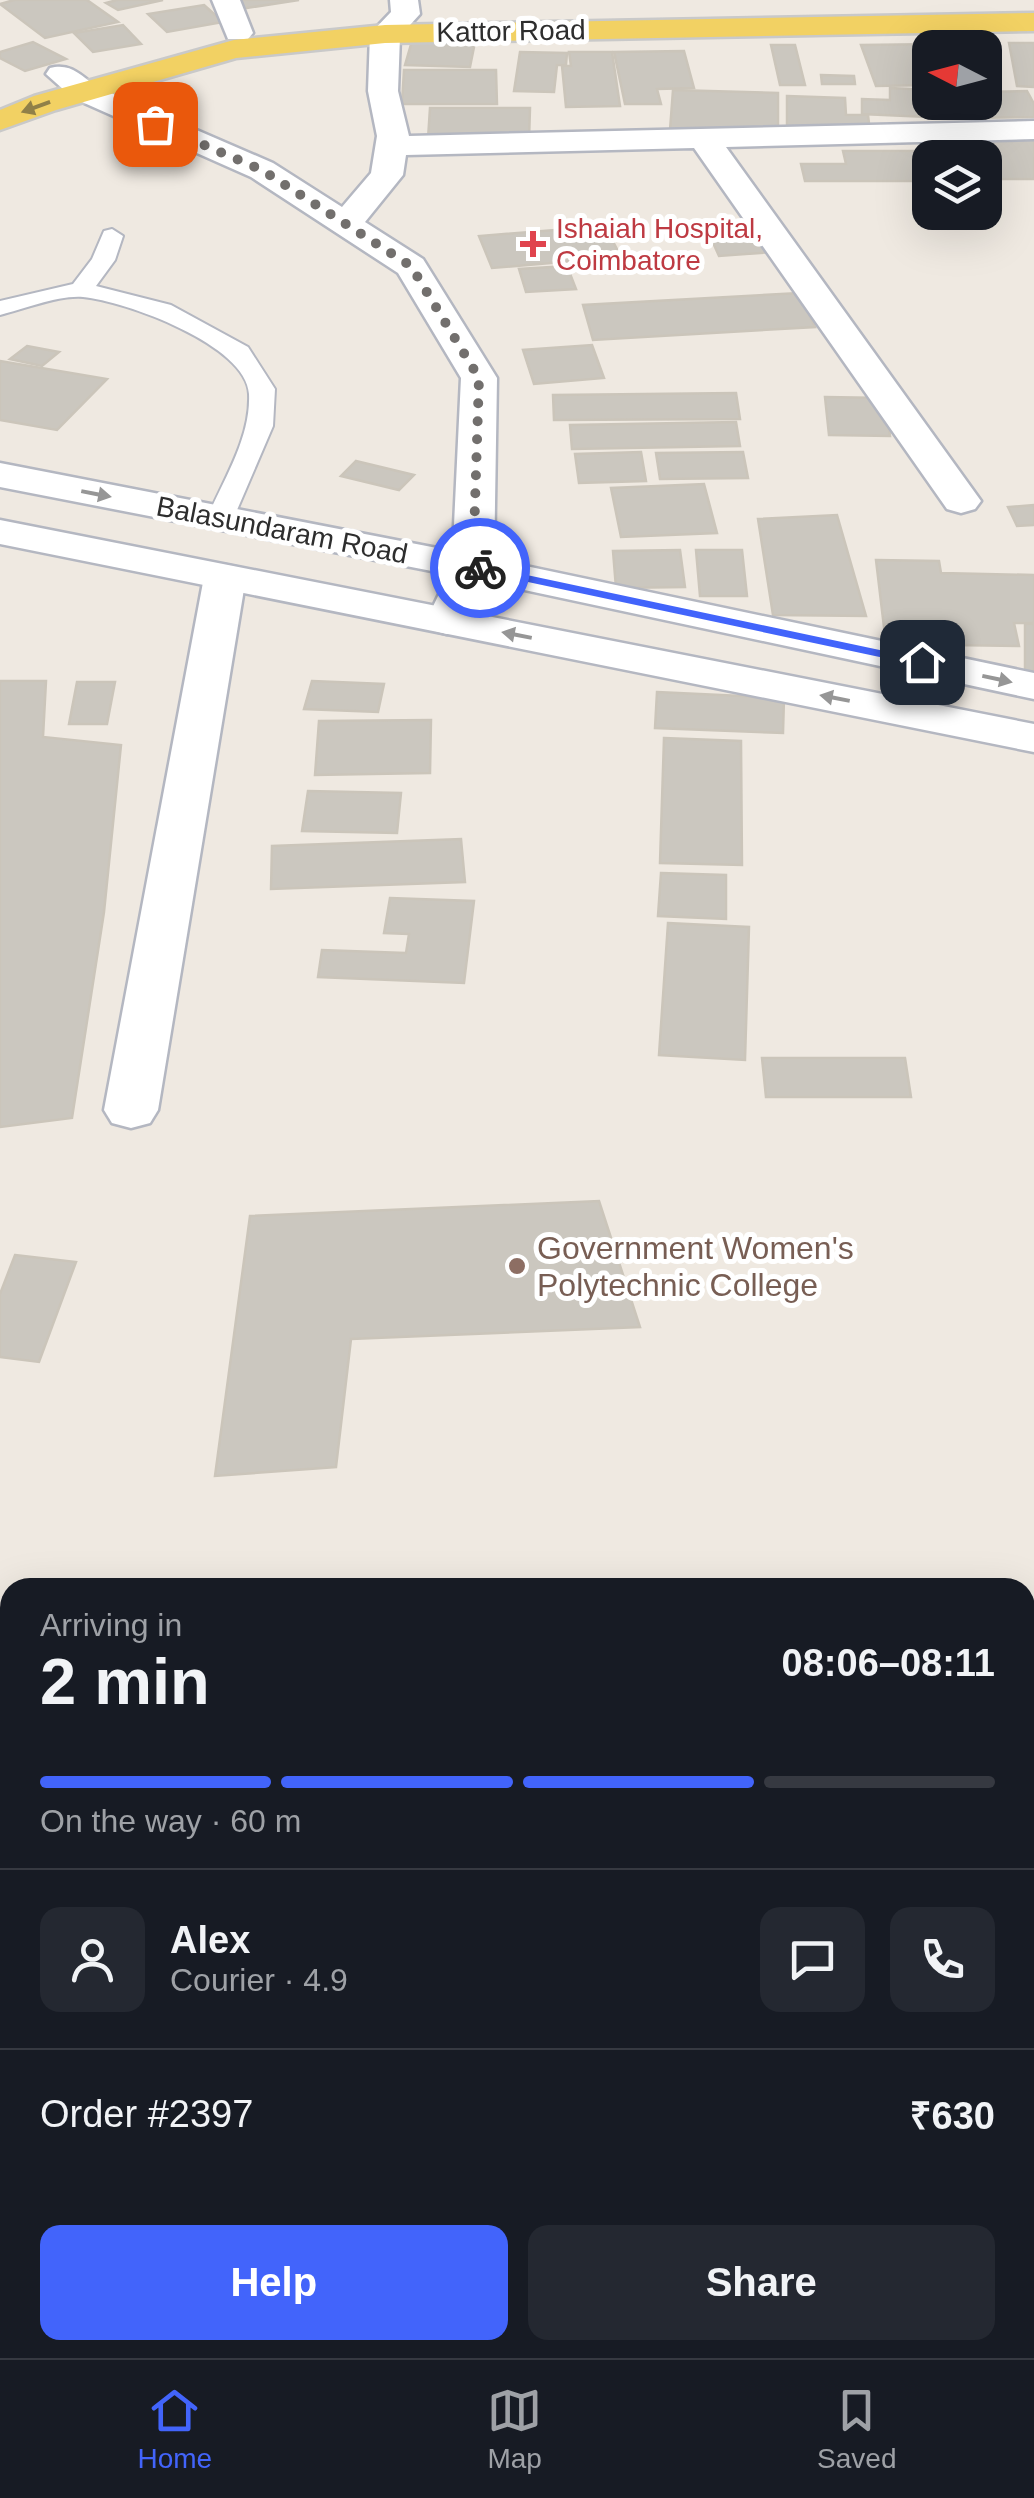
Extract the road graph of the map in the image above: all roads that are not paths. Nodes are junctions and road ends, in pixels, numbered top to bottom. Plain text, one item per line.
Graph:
1 (226, 0) edge
2 (1034, 7) edge
3 (398, 16) edge
4 (1034, 22) edge
5 (238, 32) junction
6 (72, 83) junction
7 (0, 90) edge
8 (0, 121) edge
9 (1034, 130) edge
10 (703, 138) junction
11 (391, 146) junction
12 (346, 224) junction
13 (112, 236) dead end
14 (81, 290) junction
15 (0, 308) edge
16 (0, 476) edge
17 (961, 501) dead end
18 (221, 518) junction
19 (0, 532) edge
20 (473, 567) junction
21 (225, 577) junction
22 (447, 621) junction
23 (1034, 686) edge
24 (1034, 738) edge
25 (131, 1110) dead end

1 - 5 street
2 - 3 main road, Kattor Road
3 - 4 main road, Kattor Road
3 - 5 main road, Kattor Road
3 - 6 main road, Kattor Road
3 - 11 street
5 - 6 main road, Kattor Road
6 - 7 main road, Kattor Road
6 -> 8 main road, Kattor Road
6 - 12 street
9 - 10 street
10 - 11 street
10 - 17 street
11 - 12 street
12 - 20 street
13 - 14 lane
14 - 15 lane
14 - 18 lane
16 -> 18 street, Balasundaram Road
18 - 20 street, Balasundaram Road
19 - 21 street, Balasundaram Road
20 - 22 street
20 -> 23 street, Balasundaram Road
21 - 22 street, Balasundaram Road
21 - 25 street
24 -> 22 street, Balasundaram Road

